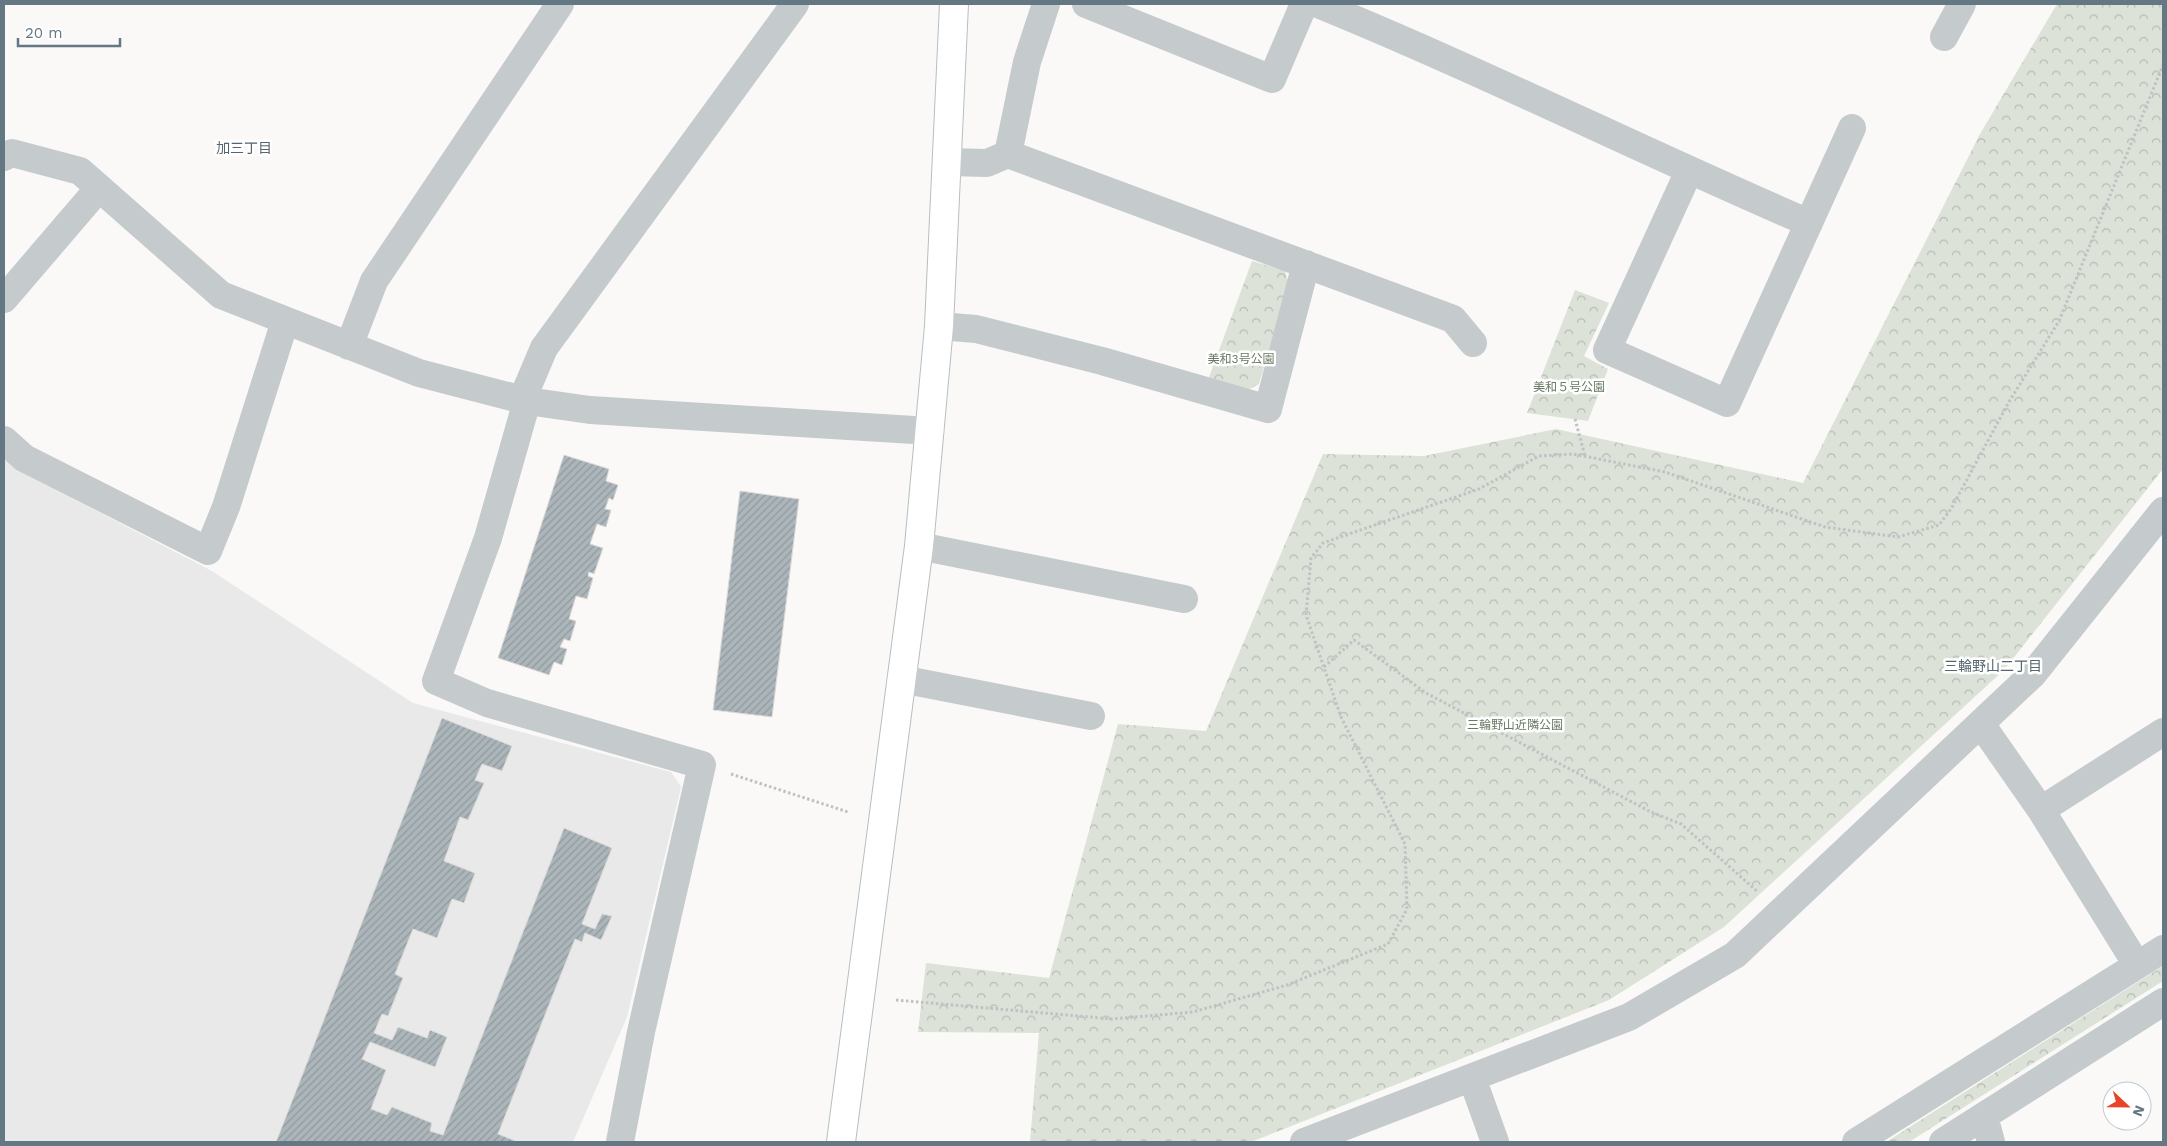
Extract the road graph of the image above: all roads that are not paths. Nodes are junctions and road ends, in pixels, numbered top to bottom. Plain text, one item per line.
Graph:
1 (560, 4) edge
2 (795, 4) edge
3 (954, 4) edge
4 (1046, 4) edge
5 (1086, 4) edge
6 (1304, 4) edge
7 (1318, 4) edge
8 (1962, 4) edge
9 (1944, 37) dead end
10 (1852, 128) dead end
11 (1008, 154) junction
12 (4, 157) edge
13 (947, 162) junction
14 (1689, 172) junction
15 (99, 188) junction
16 (1809, 223) junction
17 (1306, 264) junction
18 (4, 299) edge
19 (285, 321) junction
20 (939, 326) junction
21 (1473, 343) dead end
22 (349, 346) junction
23 (524, 400) junction
24 (930, 431) junction
25 (4, 440) edge
26 (2163, 511) edge
27 (919, 546) junction
28 (1184, 599) dead end
29 (901, 679) junction
30 (1091, 716) dead end
31 (1982, 724) junction
32 (2163, 732) edge
33 (2041, 810) junction
34 (2163, 949) edge
35 (2137, 966) junction
36 (2161, 1013) edge
37 (1472, 1078) junction
38 (1984, 1116) junction
39 (620, 1142) edge
40 (841, 1142) edge
41 (1304, 1142) edge
42 (1495, 1142) edge
43 (1856, 1142) edge
44 (1942, 1142) edge
45 (1991, 1142) edge

1 - 22 street
2 - 23 street
3 - 13 street
4 - 11 street
5 - 6 street
7 - 14 street
8 - 9 street
10 - 16 street
11 - 13 street
11 - 17 street
12 - 15 street
13 - 20 street
14 - 16 street
14 - 16 street
15 - 18 street
15 - 19 street
17 - 20 street
17 - 21 street
19 - 22 street
19 - 25 street
20 - 24 street
22 - 23 street
23 - 24 street
23 - 39 street
24 - 27 street
26 - 31 street
27 - 28 street
27 - 29 street
29 - 30 street
29 - 40 street
31 - 33 street
31 - 37 street
32 - 33 street
33 - 35 street
34 - 35 street
35 - 43 street
36 - 38 street
37 - 41 street
37 - 42 street
38 - 44 street
38 - 45 street

